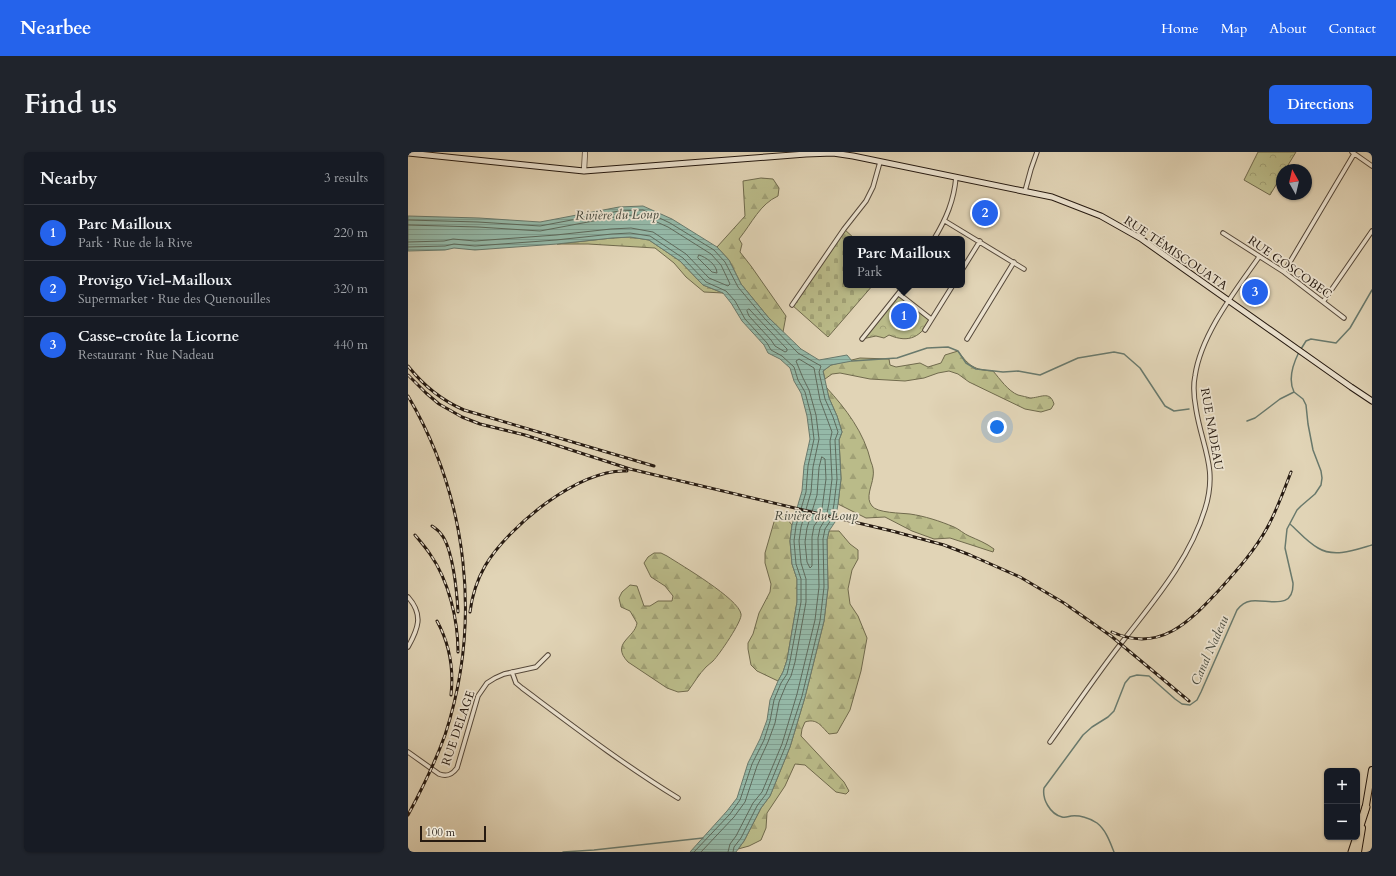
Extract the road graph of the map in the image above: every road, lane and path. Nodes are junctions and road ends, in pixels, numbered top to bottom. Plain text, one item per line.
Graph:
1 (585, 152) edge
2 (1037, 152) edge
3 (408, 153) edge
4 (833, 153) edge
5 (1353, 153) edge
6 (880, 162) junction
7 (1372, 166) edge
8 (584, 171) junction
9 (956, 178) junction
10 (1025, 191) junction
11 (945, 221) junction
12 (1372, 231) edge
13 (1223, 233) dead end
14 (936, 236) edge
15 (980, 241) junction
16 (1259, 257) junction
17 (1014, 262) junction
18 (965, 265) edge
19 (1024, 269) dead end
20 (1284, 272) junction
21 (903, 288) edge
22 (951, 288) edge
23 (899, 294) junction
24 (1229, 300) junction
25 (1323, 302) junction
26 (792, 305) dead end
27 (1344, 318) dead end
28 (931, 319) junction
29 (925, 330) dead end
30 (967, 339) dead end
31 (862, 340) dead end
32 (1372, 402) edge
33 (408, 597) edge
34 (408, 647) edge
35 (548, 655) dead end
36 (512, 672) junction
37 (1050, 742) dead end
38 (408, 752) edge
39 (1372, 770) edge
40 (678, 798) dead end
41 (1366, 807) junction
42 (1360, 826) edge
43 (1356, 840) edge
44 (1352, 852) edge
45 (1358, 852) edge

1 - 8 street
2 - 10 street
3 - 8 main road, RUE TÉMISCOUATA
4 - 6 main road, RUE TÉMISCOUATA
4 - 8 main road, RUE TÉMISCOUATA
5 - 7 street
5 - 20 street
6 - 9 main road, RUE TÉMISCOUATA
6 - 26 street
9 - 10 main road, RUE TÉMISCOUATA
9 - 11 street
10 - 24 main road, RUE TÉMISCOUATA
11 - 14 street
11 - 15 street
12 - 25 street
13 - 16 street, RUE GOSCOBEC
15 - 17 street
15 - 18 street
16 - 20 street, RUE GOSCOBEC
16 - 24 street, RUE NADEAU
17 - 19 street
17 - 30 street
20 - 25 street, RUE GOSCOBEC
21 - 23 street
22 - 28 street
23 - 28 street
23 - 31 street
24 - 32 main road, RUE TÉMISCOUATA
24 - 37 street, RUE NADEAU
25 - 27 street, RUE GOSCOBEC
28 - 29 street
33 - 34 street
35 - 36 street, RUE DELAGE
36 - 38 street, RUE DELAGE
36 - 40 street
39 - 41 highway
41 - 42 highway
41 - 45 highway
43 - 44 highway

